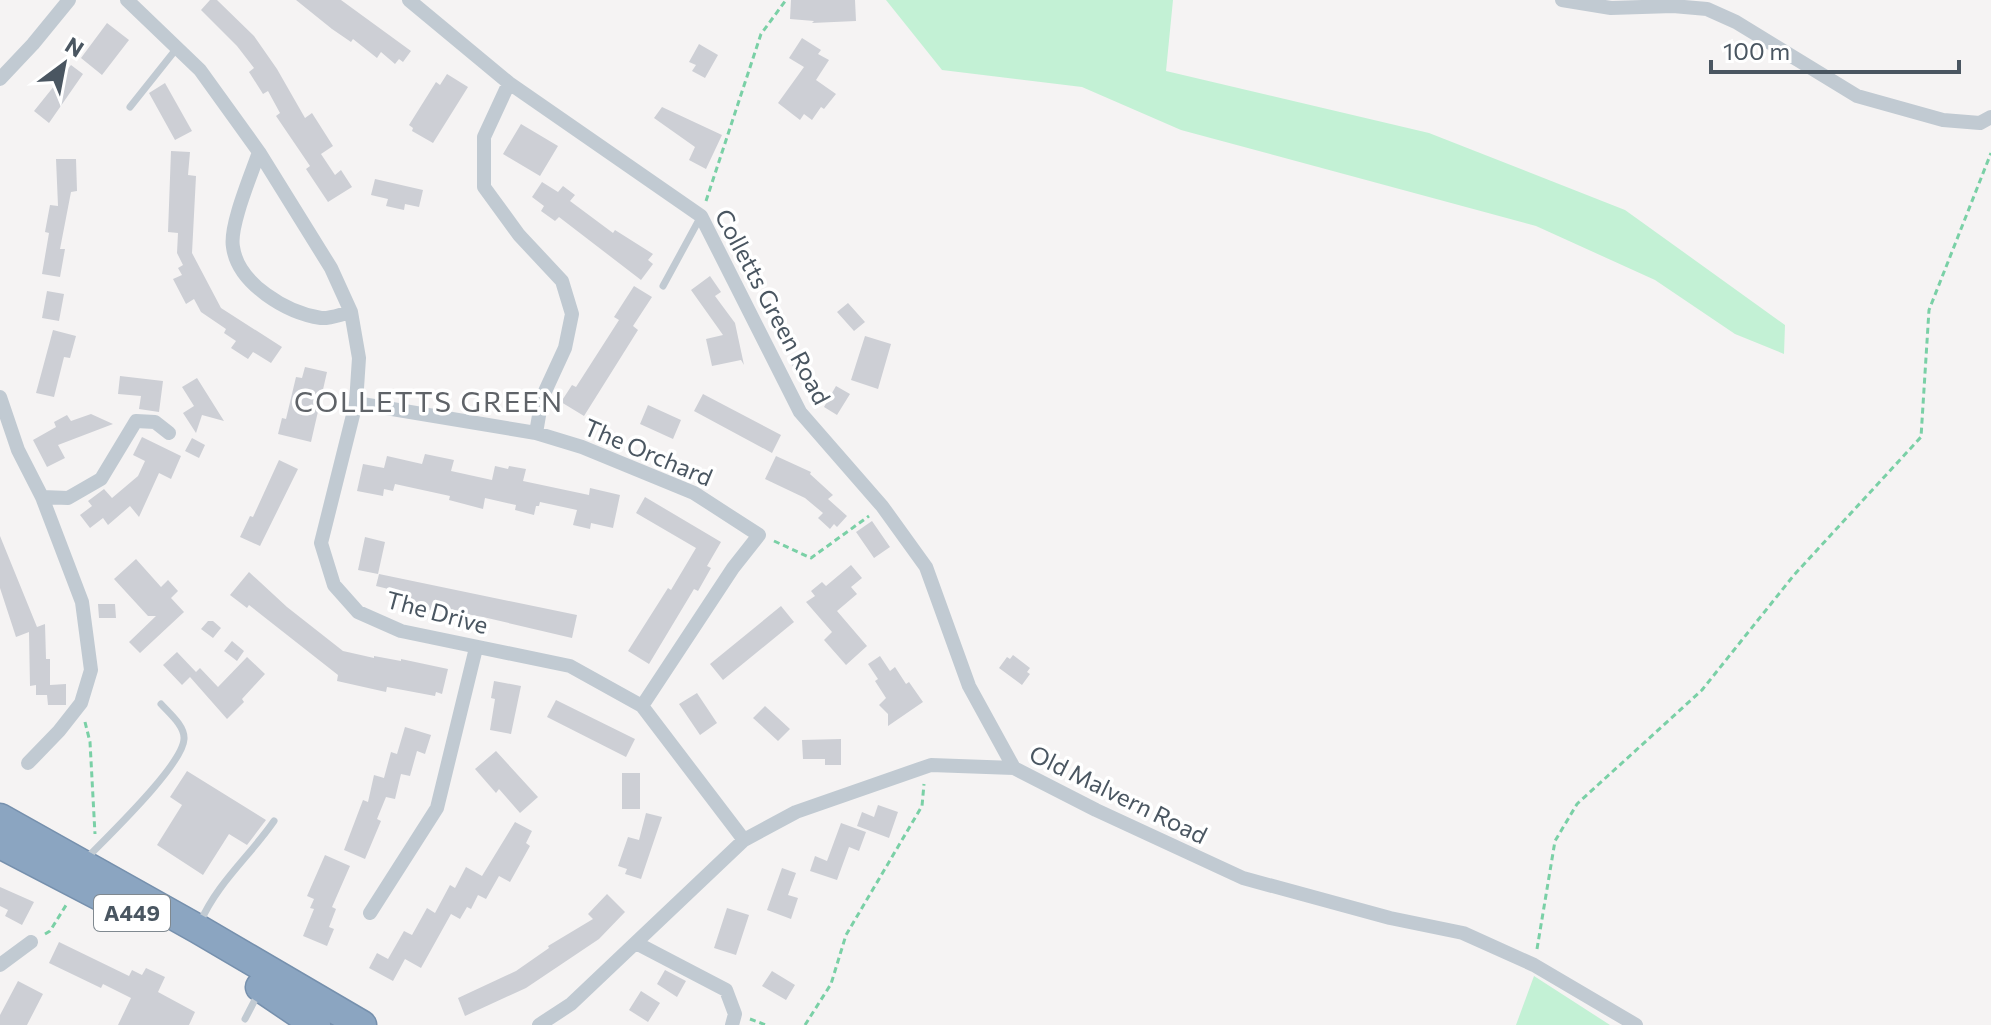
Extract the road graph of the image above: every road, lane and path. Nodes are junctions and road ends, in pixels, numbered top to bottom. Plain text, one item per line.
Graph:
1 (69, 0) edge
2 (127, 0) edge
3 (409, 0) edge
4 (786, 0) edge
5 (1562, 0) edge
6 (177, 48) junction
7 (0, 79) edge
8 (509, 83) junction
9 (130, 107) dead end
10 (1991, 117) edge
11 (259, 152) junction
12 (1991, 153) edge
13 (701, 216) junction
14 (663, 286) dead end
15 (351, 312) junction
16 (0, 397) edge
17 (356, 403) junction
18 (169, 433) dead end
19 (536, 433) junction
20 (42, 497) junction
21 (882, 506) junction
22 (759, 535) junction
23 (476, 648) junction
24 (81, 703) junction
25 (161, 704) dead end
26 (642, 706) junction
27 (28, 763) dead end
28 (931, 765) junction
29 (1014, 768) junction
30 (0, 818) edge
31 (274, 821) dead end
32 (744, 840) junction
33 (0, 844) edge
34 (85, 865) junction
35 (370, 913) dead end
36 (193, 937) junction
37 (31, 942) joint
38 (636, 943) junction
39 (251, 961) junction
40 (0, 964) edge
41 (1534, 965) junction
42 (261, 988) junction
43 (245, 1019) dead end
44 (316, 1025) edge
45 (362, 1025) edge
46 (539, 1025) edge
47 (732, 1025) edge
48 (805, 1025) edge
49 (1636, 1025) edge

1 - 7 street
2 - 6 street, The Drive
3 - 8 street, Colletts Green Road
4 - 13 path
5 - 10 street
6 - 9 lane
6 - 11 street, The Drive
8 - 13 street, Colletts Green Road
8 - 19 street
11 - 15 street, The Drive
11 - 15 street
12 - 41 path
13 - 14 lane
13 - 21 street, Colletts Green Road
15 - 17 street, The Drive
16 - 20 street
17 - 19 street, The Orchard
17 - 23 street, The Drive
18 - 20 street
19 - 22 street, The Orchard
20 - 24 street
21 - 22 path
21 - 29 street, Colletts Green Road
22 - 26 street
23 - 26 street, The Drive
23 - 35 street
24 - 27 street
24 - 34 path
25 - 34 lane
26 - 32 street, The Drive
28 - 29 street, Old Malvern Road
28 - 32 street, Old Malvern Road
28 - 48 path
29 - 41 street, Old Malvern Road
30 - 34 highway, A449
31 - 36 lane
32 - 38 street, Old Malvern Road
33 - 34 highway, A449
34 - 36 highway, A449
34 - 37 path
36 - 39 highway, A449
36 - 42 highway, A449
37 - 40 street
38 - 46 street, Old Malvern Road
38 - 47 street
39 - 42 lane
39 - 45 highway, A449
41 - 49 street, Old Malvern Road
42 - 43 lane
42 - 44 highway, A449

